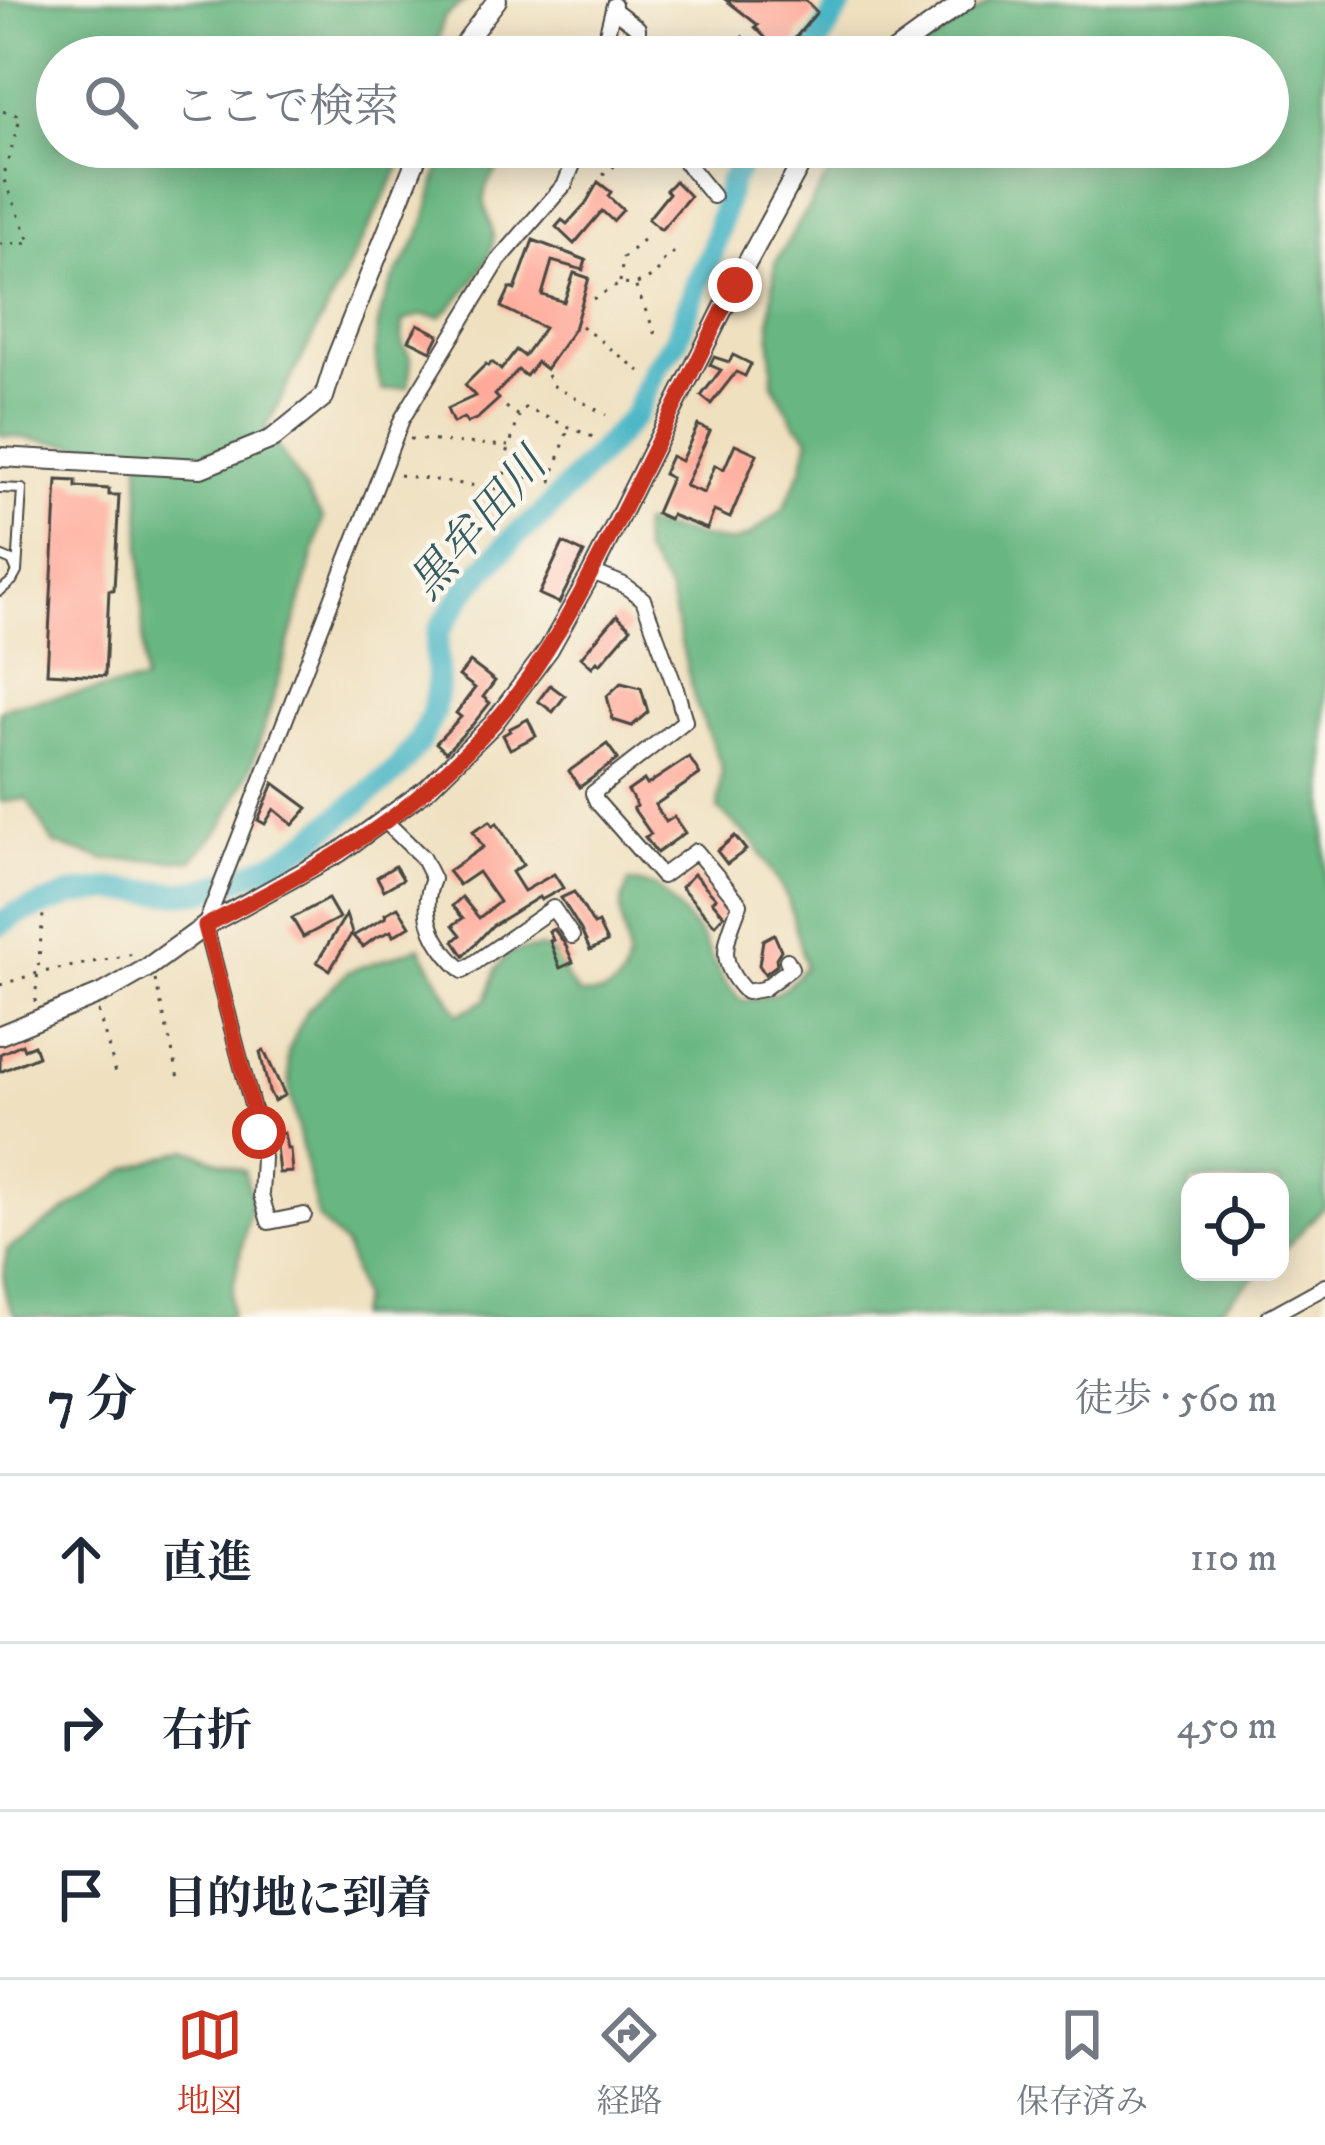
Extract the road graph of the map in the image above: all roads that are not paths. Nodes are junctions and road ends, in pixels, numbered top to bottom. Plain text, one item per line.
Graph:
1 (497, 0) edge
2 (966, 0) edge
3 (614, 4) edge
4 (470, 36) edge
5 (606, 36) edge
6 (640, 36) edge
7 (916, 36) edge
8 (413, 168) edge
9 (572, 168) edge
10 (690, 168) edge
11 (798, 168) edge
12 (713, 196) dead end
13 (0, 457) edge
14 (0, 488) edge
15 (0, 556) edge
16 (17, 572) junction
17 (592, 572) junction
18 (0, 591) edge
19 (385, 820) junction
20 (205, 926) junction
21 (572, 936) dead end
22 (787, 961) dead end
23 (0, 1035) edge
24 (304, 1215) dead end
25 (1325, 1286) edge
26 (1269, 1317) edge

1 - 4 street
2 - 7 street
3 - 5 street
3 - 6 street
8 - 13 street
9 - 20 street
10 - 12 street
11 - 17 street
14 - 16 lane
15 - 16 lane
16 - 18 lane
17 - 19 street
17 - 22 street
19 - 20 street
19 - 21 street
20 - 23 street
20 - 24 street
25 - 26 street

